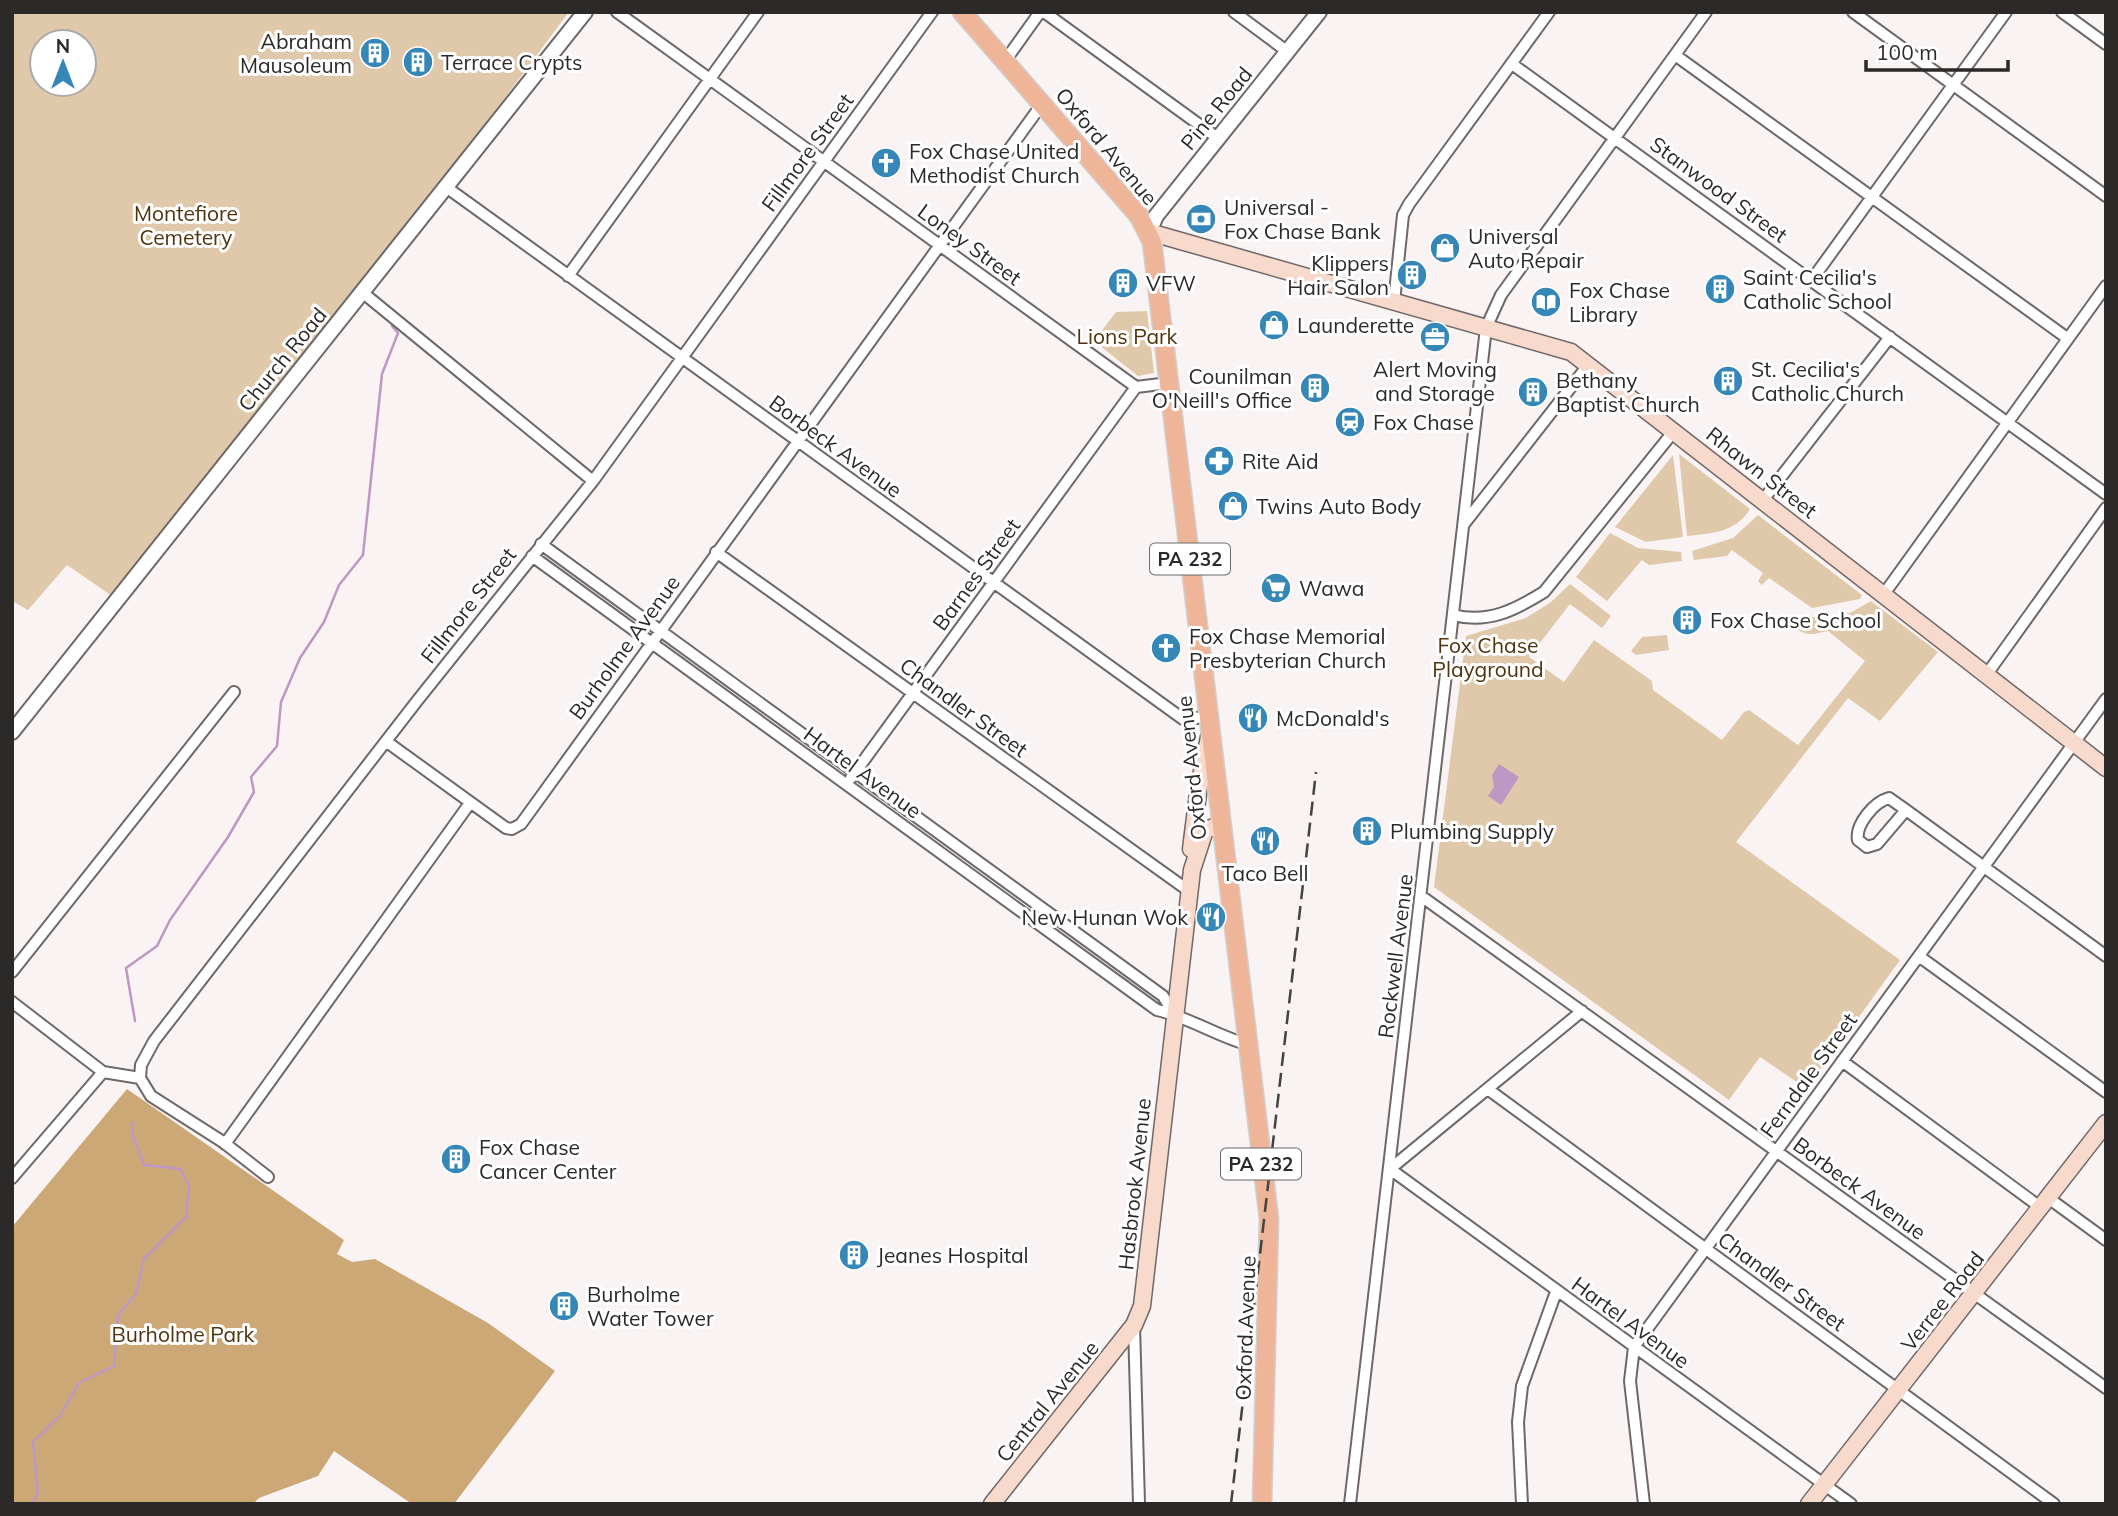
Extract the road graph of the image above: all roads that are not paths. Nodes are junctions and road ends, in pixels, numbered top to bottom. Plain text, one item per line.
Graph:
1 (585, 12) edge
2 (617, 12) edge
3 (758, 12) edge
4 (932, 12) edge
5 (962, 12) edge
6 (1042, 12) edge
7 (1234, 12) edge
8 (1319, 12) edge
9 (1549, 12) edge
10 (1706, 12) edge
11 (1853, 12) edge
12 (2006, 12) edge
13 (2062, 12) edge
14 (2106, 44) edge
15 (1288, 52) junction
16 (1675, 55) junction
17 (1005, 61) junction
18 (1512, 64) junction
19 (710, 78) junction
20 (1953, 85) junction
21 (1042, 104) junction
22 (1615, 137) junction
23 (1219, 139) junction
24 (824, 161) junction
25 (446, 187) junction
26 (2106, 196) edge
27 (1872, 197) junction
28 (1149, 232) junction
29 (939, 246) junction
30 (568, 276) junction
31 (1811, 281) junction
32 (2106, 286) edge
33 (362, 292) junction
34 (1394, 302) junction
35 (1486, 328) junction
36 (1890, 337) junction
37 (2067, 338) junction
38 (682, 356) junction
39 (1589, 364) junction
40 (1169, 383) junction
41 (1136, 387) junction
42 (2007, 422) junction
43 (1674, 430) junction
44 (797, 442) junction
45 (593, 481) junction
46 (2106, 494) edge
47 (1763, 500) junction
48 (2106, 508) edge
49 (1464, 524) junction
50 (541, 544) junction
51 (716, 552) junction
52 (531, 556) junction
53 (993, 584) junction
54 (1884, 594) junction
55 (1453, 615) junction
56 (660, 631) junction
57 (650, 644) junction
58 (1987, 674) junction
59 (234, 692) dead end
60 (913, 693) junction
61 (2106, 699) edge
62 (1209, 726) junction
63 (12, 732) edge
64 (387, 742) junction
65 (2074, 743) junction
66 (2106, 768) edge
67 (855, 773) junction
68 (847, 783) junction
69 (470, 803) junction
70 (1906, 810) junction
71 (1220, 825) junction
72 (1984, 866) junction
73 (1192, 870) junction
74 (1189, 891) junction
75 (1422, 896) junction
76 (2106, 956) edge
77 (1920, 957) junction
78 (12, 972) edge
79 (12, 1002) edge
80 (1582, 1011) junction
81 (1174, 1014) junction
82 (1246, 1044) junction
83 (1842, 1061) junction
84 (103, 1072) junction
85 (140, 1078) junction
86 (1489, 1090) junction
87 (2106, 1092) edge
88 (2106, 1123) edge
89 (225, 1144) junction
90 (1777, 1151) junction
91 (1390, 1169) junction
92 (268, 1177) dead end
93 (12, 1178) edge
94 (2043, 1202) junction
95 (2106, 1240) edge
96 (1707, 1250) junction
97 (1556, 1292) junction
98 (1974, 1294) junction
99 (1135, 1325) junction
100 (1634, 1348) junction
101 (2106, 1388) edge
102 (1899, 1390) junction
103 (1824, 1485) junction
104 (992, 1504) edge
105 (1139, 1504) edge
106 (1262, 1504) edge
107 (1350, 1504) edge
108 (1522, 1504) edge
109 (1644, 1504) edge
110 (1809, 1504) edge
111 (1851, 1504) edge
112 (2054, 1504) edge

1 - 25 street, Church Road
2 - 19 street, Loney Street
3 - 19 street
4 - 24 street, Fillmore Street
5 - 17 main road, Oxford Avenue / PA 232
6 - 17 street
6 - 23 street
7 - 15 street
8 - 15 street, Pine Road
9 - 18 street
10 - 16 street, Rockwell Avenue
11 - 20 street
12 - 20 street
13 - 14 street
15 - 23 street, Pine Road
16 - 22 street, Rockwell Avenue
16 - 27 street
17 - 21 main road, Oxford Avenue / PA 232
18 - 22 street, Stanwood Street
18 - 34 street
19 - 24 street, Loney Street
19 - 30 street
20 - 26 street
20 - 27 street
21 - 28 main road, Oxford Avenue / PA 232
21 - 29 street, Burholme Avenue
22 - 31 street, Stanwood Street
22 - 35 street, Rockwell Avenue
23 - 28 street, Pine Road
24 - 29 street, Loney Street
24 - 38 street, Fillmore Street
25 - 30 street, Borbeck Avenue
25 - 33 street, Church Road
27 - 31 street
27 - 37 street
28 - 34 main road, Rhawn Street
28 - 40 main road, Oxford Avenue / PA 232
29 - 41 street, Loney Street
29 - 44 street, Burholme Avenue
30 - 38 street, Borbeck Avenue
31 - 36 street, Stanwood Street
32 - 37 street
33 - 45 street
33 - 63 street, Church Road
34 - 35 main road, Rhawn Street
35 - 39 main road, Rhawn Street
35 - 49 street, Rockwell Avenue
36 - 42 street, Stanwood Street
36 - 47 street
37 - 42 street
38 - 44 street, Borbeck Avenue
38 - 45 street, Fillmore Street
39 - 43 main road, Rhawn Street
39 - 49 street
40 - 41 street
40 - 62 main road, Oxford Avenue / PA 232
41 - 53 street, Barnes Street
42 - 46 street, Stanwood Street
42 - 54 street
43 - 47 main road, Rhawn Street
43 - 55 street
44 - 51 street, Burholme Avenue
44 - 53 street, Borbeck Avenue
45 - 50 street, Fillmore Street
47 - 54 main road, Rhawn Street
48 - 58 street
49 - 55 street, Rockwell Avenue
50 - 52 street, Fillmore Street
50 - 56 street, Hartel Avenue
51 - 56 street, Burholme Avenue
51 - 60 street, Chandler Street
52 - 57 street, Hartel Avenue
52 - 64 street, Fillmore Street
53 - 60 street, Barnes Street
53 - 62 street, Borbeck Avenue
54 - 58 main road, Rhawn Street
55 - 75 street, Rockwell Avenue
56 - 57 street, Burholme Avenue
56 - 67 street, Hartel Avenue
57 - 68 street, Hartel Avenue
57 - 69 street, Burholme Avenue
58 - 65 main road, Rhawn Street
59 - 78 street
60 - 67 street, Barnes Street
60 - 74 street, Chandler Street
61 - 65 street, Ferndale Street
62 - 71 main road, Oxford Avenue / PA 232
62 - 73 main road, Hasbrook Avenue
64 - 69 street, Burholme Avenue
64 - 85 street, Fillmore Street
65 - 66 main road, Rhawn Street
65 - 72 street, Ferndale Street
67 - 68 street, Barnes Street
67 - 81 street, Hartel Avenue
68 - 81 street, Hartel Avenue
69 - 89 street
70 - 70 street
70 - 72 street
71 - 73 main road, Hasbrook Avenue
71 - 82 main road, Oxford Avenue / PA 232
72 - 76 street
72 - 77 street, Ferndale Street
73 - 74 main road, Hasbrook Avenue
74 - 81 main road, Hasbrook Avenue
75 - 80 street, Borbeck Avenue
75 - 91 street, Rockwell Avenue
77 - 83 street, Ferndale Street
77 - 87 street
79 - 84 street
80 - 86 street
80 - 90 street, Borbeck Avenue
81 - 82 street, Hartel Avenue
81 - 99 main road, Hasbrook Avenue
82 - 106 main road, Oxford Avenue / PA 232
83 - 90 street, Ferndale Street
83 - 94 street
84 - 85 street
84 - 93 street
85 - 89 street
86 - 91 street
86 - 96 street, Chandler Street
88 - 94 main road, Verree Road
89 - 92 street
90 - 96 street, Ferndale Street
90 - 98 street, Borbeck Avenue
91 - 97 street, Hartel Avenue
91 - 107 street, Rockwell Avenue
94 - 95 street
94 - 98 main road, Verree Road
96 - 100 street, Ferndale Street
96 - 102 street, Chandler Street
97 - 100 street, Hartel Avenue
97 - 108 street
98 - 101 street, Borbeck Avenue
98 - 102 main road, Verree Road
99 - 104 main road, Central Avenue
99 - 105 street, Hasbrook Avenue
100 - 103 street, Hartel Avenue
100 - 109 street
102 - 103 main road, Verree Road
102 - 112 street, Chandler Street
103 - 110 main road, Verree Road
103 - 111 street, Hartel Avenue

